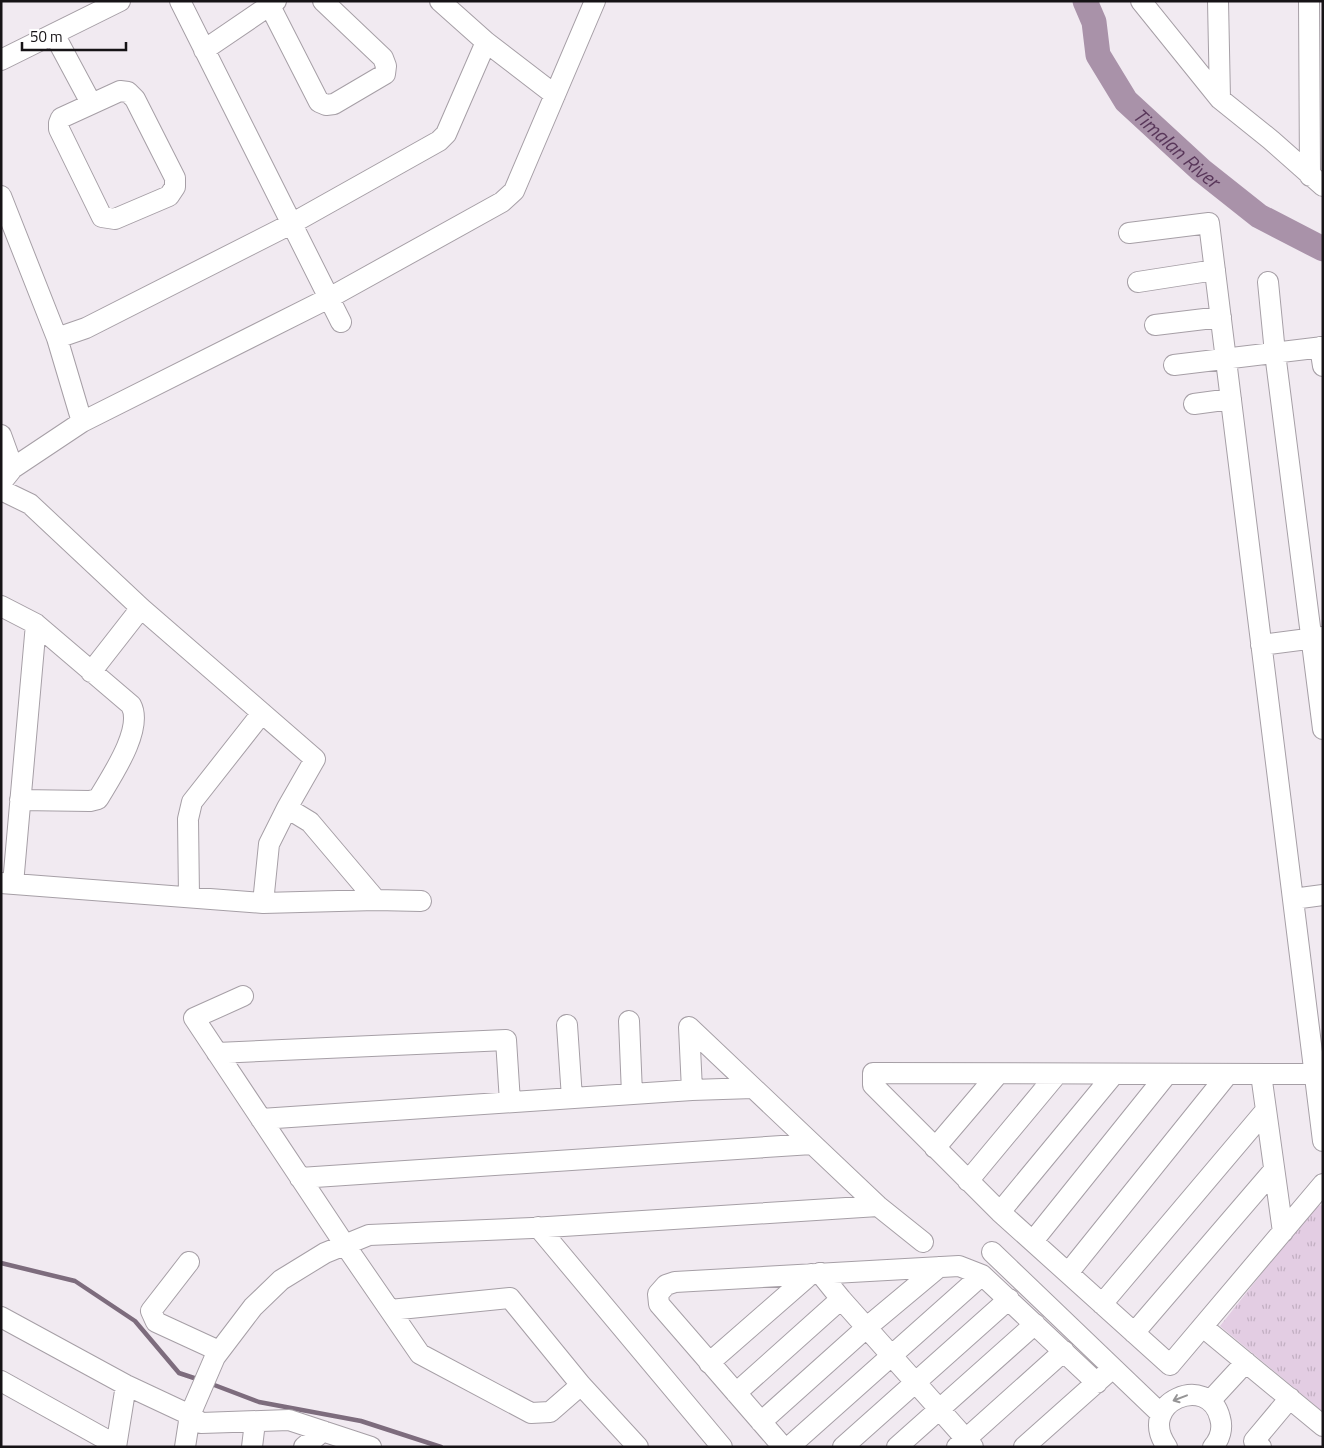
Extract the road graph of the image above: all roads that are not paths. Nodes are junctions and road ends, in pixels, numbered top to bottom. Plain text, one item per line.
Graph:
1 (120, 1) edge
2 (180, 1) edge
3 (324, 1) edge
4 (440, 1) edge
5 (595, 1) edge
6 (1141, 1) edge
7 (1218, 1) edge
8 (1309, 1) edge
9 (273, 4) edge
10 (54, 34) junction
11 (486, 42) junction
12 (204, 50) junction
13 (1, 60) edge
14 (555, 95) junction
15 (1220, 99) junction
16 (92, 103) junction
17 (1316, 181) edge
18 (1, 196) edge
19 (291, 224) junction
20 (1128, 232) dead end
21 (1215, 270) junction
22 (1138, 282) dead end
23 (1268, 282) dead end
24 (329, 298) junction
25 (1221, 317) junction
26 (341, 322) dead end
27 (1155, 325) dead end
28 (57, 338) junction
29 (1275, 353) junction
30 (1322, 354) edge
31 (1226, 359) junction
32 (1174, 365) dead end
33 (1231, 399) junction
34 (1194, 404) dead end
35 (82, 422) junction
36 (1, 435) edge
37 (7, 476) edge
38 (1, 490) edge
39 (1, 606) edge
40 (141, 608) junction
41 (36, 624) junction
42 (1317, 638) edge
43 (1261, 645) junction
44 (91, 672) junction
45 (262, 713) junction
46 (1323, 729) edge
47 (20, 800) junction
48 (287, 808) junction
49 (7, 883) edge
50 (1323, 895) edge
51 (189, 897) junction
52 (1293, 899) junction
53 (376, 900) junction
54 (422, 901) dead end
55 (263, 903) junction
56 (243, 996) dead end
57 (629, 1021) dead end
58 (567, 1025) dead end
59 (218, 1053) junction
60 (998, 1074) junction
61 (1057, 1074) junction
62 (1114, 1074) junction
63 (1167, 1074) junction
64 (1228, 1074) junction
65 (1261, 1074) junction
66 (1315, 1074) junction
67 (753, 1088) junction
68 (692, 1090) junction
69 (632, 1094) junction
70 (572, 1098) junction
71 (510, 1102) junction
72 (1266, 1110) junction
73 (261, 1119) junction
74 (1323, 1141) edge
75 (812, 1144) junction
76 (935, 1148) junction
77 (1274, 1170) junction
78 (300, 1178) junction
79 (968, 1181) junction
80 (1323, 1184) edge
81 (878, 1206) junction
82 (1000, 1212) junction
83 (538, 1228) junction
84 (1282, 1232) junction
85 (923, 1242) dead end
86 (1033, 1242) junction
87 (345, 1245) junction
88 (992, 1252) dead end
89 (189, 1262) dead end
90 (939, 1267) junction
91 (1068, 1272) junction
92 (815, 1274) junction
93 (982, 1275) junction
94 (841, 1299) junction
95 (1009, 1299) junction
96 (1102, 1304) junction
97 (390, 1310) junction
98 (1, 1317) edge
99 (1035, 1324) junction
100 (1203, 1327) junction
101 (866, 1328) junction
102 (1134, 1333) junction
103 (1064, 1351) junction
104 (217, 1354) junction
105 (891, 1356) junction
106 (1246, 1362) junction
107 (709, 1363) junction
108 (1114, 1368) junction
109 (1, 1381) edge
110 (915, 1382) junction
111 (1097, 1383) junction
112 (126, 1385) junction
113 (581, 1385) junction
114 (736, 1393) junction
115 (1290, 1398) junction
116 (1210, 1401) junction
117 (940, 1409) junction
118 (1161, 1414) junction
119 (190, 1415) junction
120 (255, 1422) junction
121 (761, 1422) junction
122 (1323, 1426) edge
123 (323, 1431) junction
124 (965, 1444) edge
125 (116, 1446) edge
126 (1216, 1446) edge
127 (184, 1447) edge
128 (252, 1447) edge
129 (304, 1447) edge
130 (371, 1447) edge
131 (638, 1447) edge
132 (722, 1447) edge
133 (783, 1447) edge
134 (789, 1447) edge
135 (843, 1447) edge
136 (897, 1447) edge
137 (1024, 1447) edge
138 (1167, 1447) edge
139 (1261, 1447) edge

1 - 10 street
2 - 12 street
3 - 9 street
4 - 11 street
5 - 14 street
6 - 15 street
7 - 15 street
8 - 17 street
9 - 12 street
10 - 13 street
10 - 16 street
11 - 14 street
11 - 19 street
12 - 19 street
14 - 24 street
15 - 17 street
16 - 16 street
18 - 28 street
19 - 24 street
19 - 28 street
20 - 21 street
21 - 22 street
21 - 25 street
23 - 29 street
24 - 26 street
24 - 35 street
25 - 27 street
25 - 31 street
28 - 35 street
29 - 30 street
29 - 31 street
29 - 42 street
31 - 32 street
31 - 33 street
33 - 34 street
33 - 43 street
35 - 37 street
36 - 37 street
38 - 40 street
39 - 41 street
40 - 44 street
40 - 45 street
41 - 44 street
41 - 47 street
42 - 43 street
42 - 46 street
43 - 52 street
44 - 47 street
45 - 48 street
45 - 51 street
47 - 49 street
48 - 53 street
48 - 55 street
49 - 51 street
50 - 52 street
51 - 55 street
52 - 66 street
53 - 54 street
53 - 55 street
56 - 59 street
57 - 69 street
58 - 70 street
59 - 71 street
59 - 73 street
60 - 61 street
60 - 76 street
60 - 76 street
61 - 62 street
61 - 79 street
62 - 63 street
62 - 82 street
63 - 64 street
63 - 86 street
64 - 65 street
64 - 91 street
65 - 66 street
65 - 72 street
66 - 74 street
67 - 68 street
67 - 68 street
67 - 75 street
68 - 69 street
69 - 70 street
70 - 71 street
71 - 73 street
72 - 77 street
72 - 96 street
73 - 78 street
75 - 78 street
75 - 81 street
76 - 79 street
77 - 84 street
77 - 102 street
78 - 87 street
79 - 82 street
80 - 84 street
81 - 83 street
81 - 85 street
82 - 86 street
83 - 87 street
83 - 132 street
84 - 100 street
86 - 91 street
87 - 97 street
87 - 104 street
88 - 108 street
89 - 104 street
90 - 92 street
90 - 93 street
90 - 101 street
91 - 96 street
92 - 94 street
92 - 107 street
92 - 107 street
93 - 95 street
93 - 105 street
94 - 101 street
94 - 114 street
95 - 99 street
95 - 110 street
96 - 102 street
97 - 113 street
97 - 113 street
98 - 112 street
99 - 103 street
99 - 117 street
100 - 102 street
100 - 106 street
101 - 105 street
101 - 121 street
103 - 111 street
103 - 124 street
104 - 119 street
105 - 110 street
105 - 134 street
106 - 115 street
106 - 116 street
107 - 114 street
108 - 111 street
108 - 118 street
109 - 125 street
110 - 117 street
110 - 135 street
111 - 137 street
112 - 119 street
112 - 125 street
113 - 131 street
114 - 121 street
115 - 122 street
115 - 139 street
116 -> 118 street
116 - 126 street
117 - 124 street
117 - 136 street
118 - 138 street
119 - 120 street
119 - 127 street
120 - 123 street
120 - 128 street
121 - 133 street
123 - 129 street
123 - 130 street

